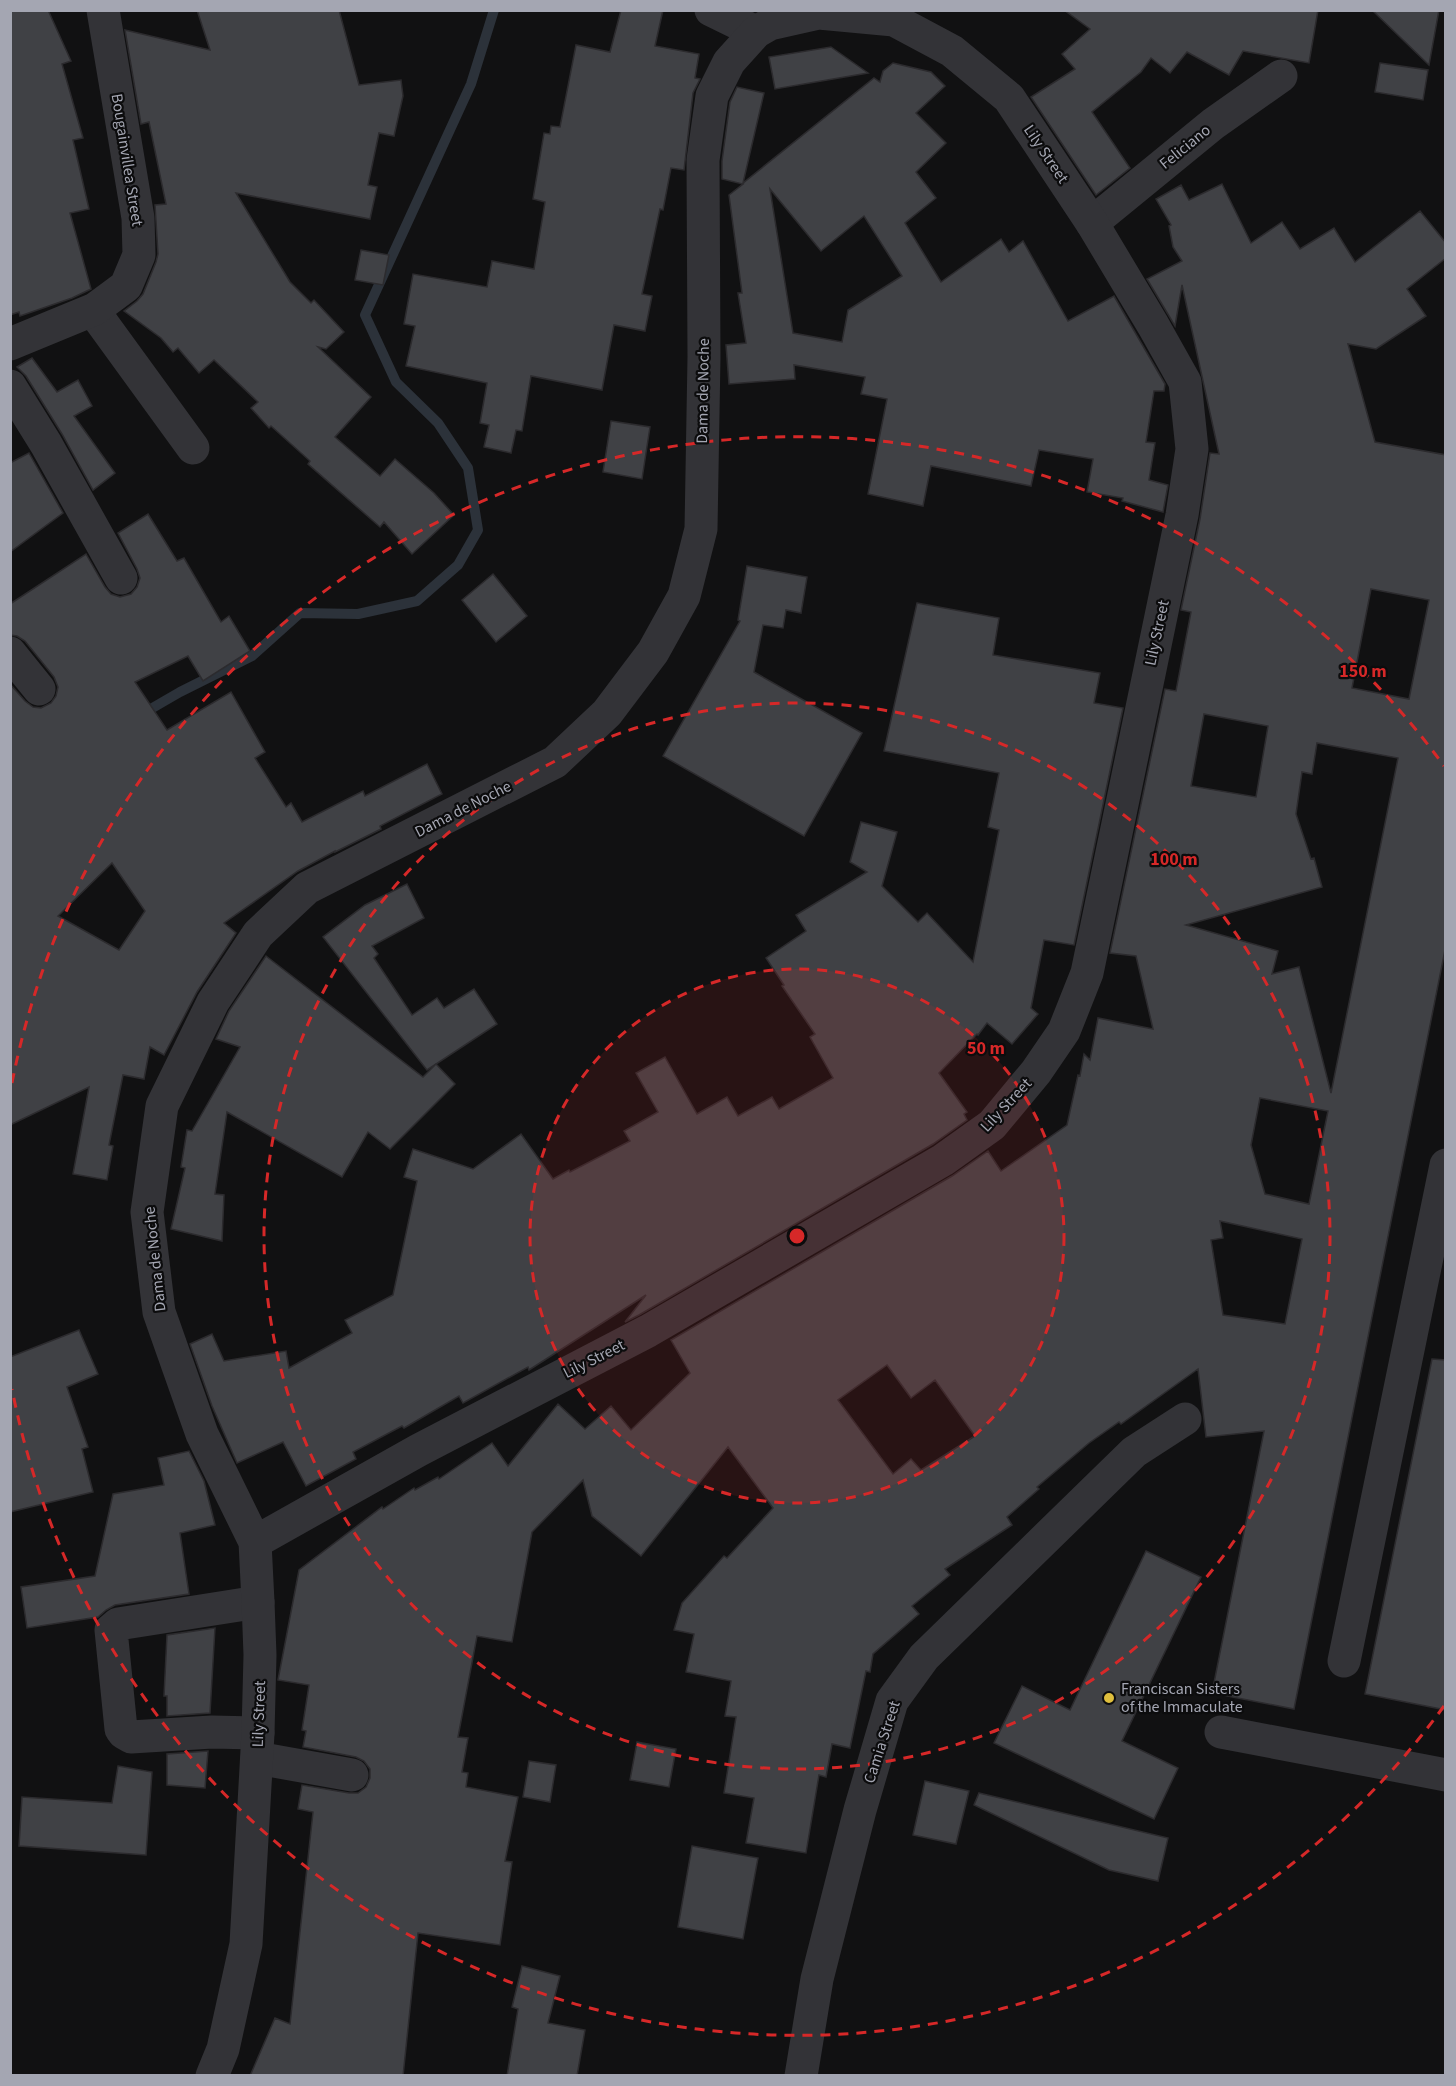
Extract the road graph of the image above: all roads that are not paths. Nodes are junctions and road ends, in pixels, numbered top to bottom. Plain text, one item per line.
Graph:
1 (103, 10) edge
2 (711, 10) edge
3 (756, 32) junction
4 (1281, 76) dead end
5 (1092, 223) junction
6 (95, 309) junction
7 (10, 344) edge
8 (10, 386) edge
9 (193, 448) dead end
10 (121, 578) dead end
11 (10, 653) edge
12 (39, 688) dead end
13 (1446, 1165) edge
14 (1185, 1419) dead end
15 (255, 1542) junction
16 (258, 1602) junction
17 (1344, 1661) dead end
18 (1221, 1732) dead end
19 (258, 1746) junction
20 (352, 1775) dead end
21 (1446, 1775) edge
22 (213, 2076) edge
23 (801, 2076) edge

1 - 6 street, Bougainvillea Street
2 - 3 street
3 - 5 street, Lily Street
3 - 15 street, Dama de Noche
4 - 5 street, Feliciano
5 - 15 street, Lily Street
6 - 7 street, Bougainvillea Street
6 - 9 street
8 - 10 street
11 - 12 street
13 - 17 street
14 - 23 street, Camia Street
15 - 16 street, Lily Street
16 - 19 street, Lily Street
16 - 19 street
18 - 21 street
19 - 20 street
19 - 22 street, Lily Street

